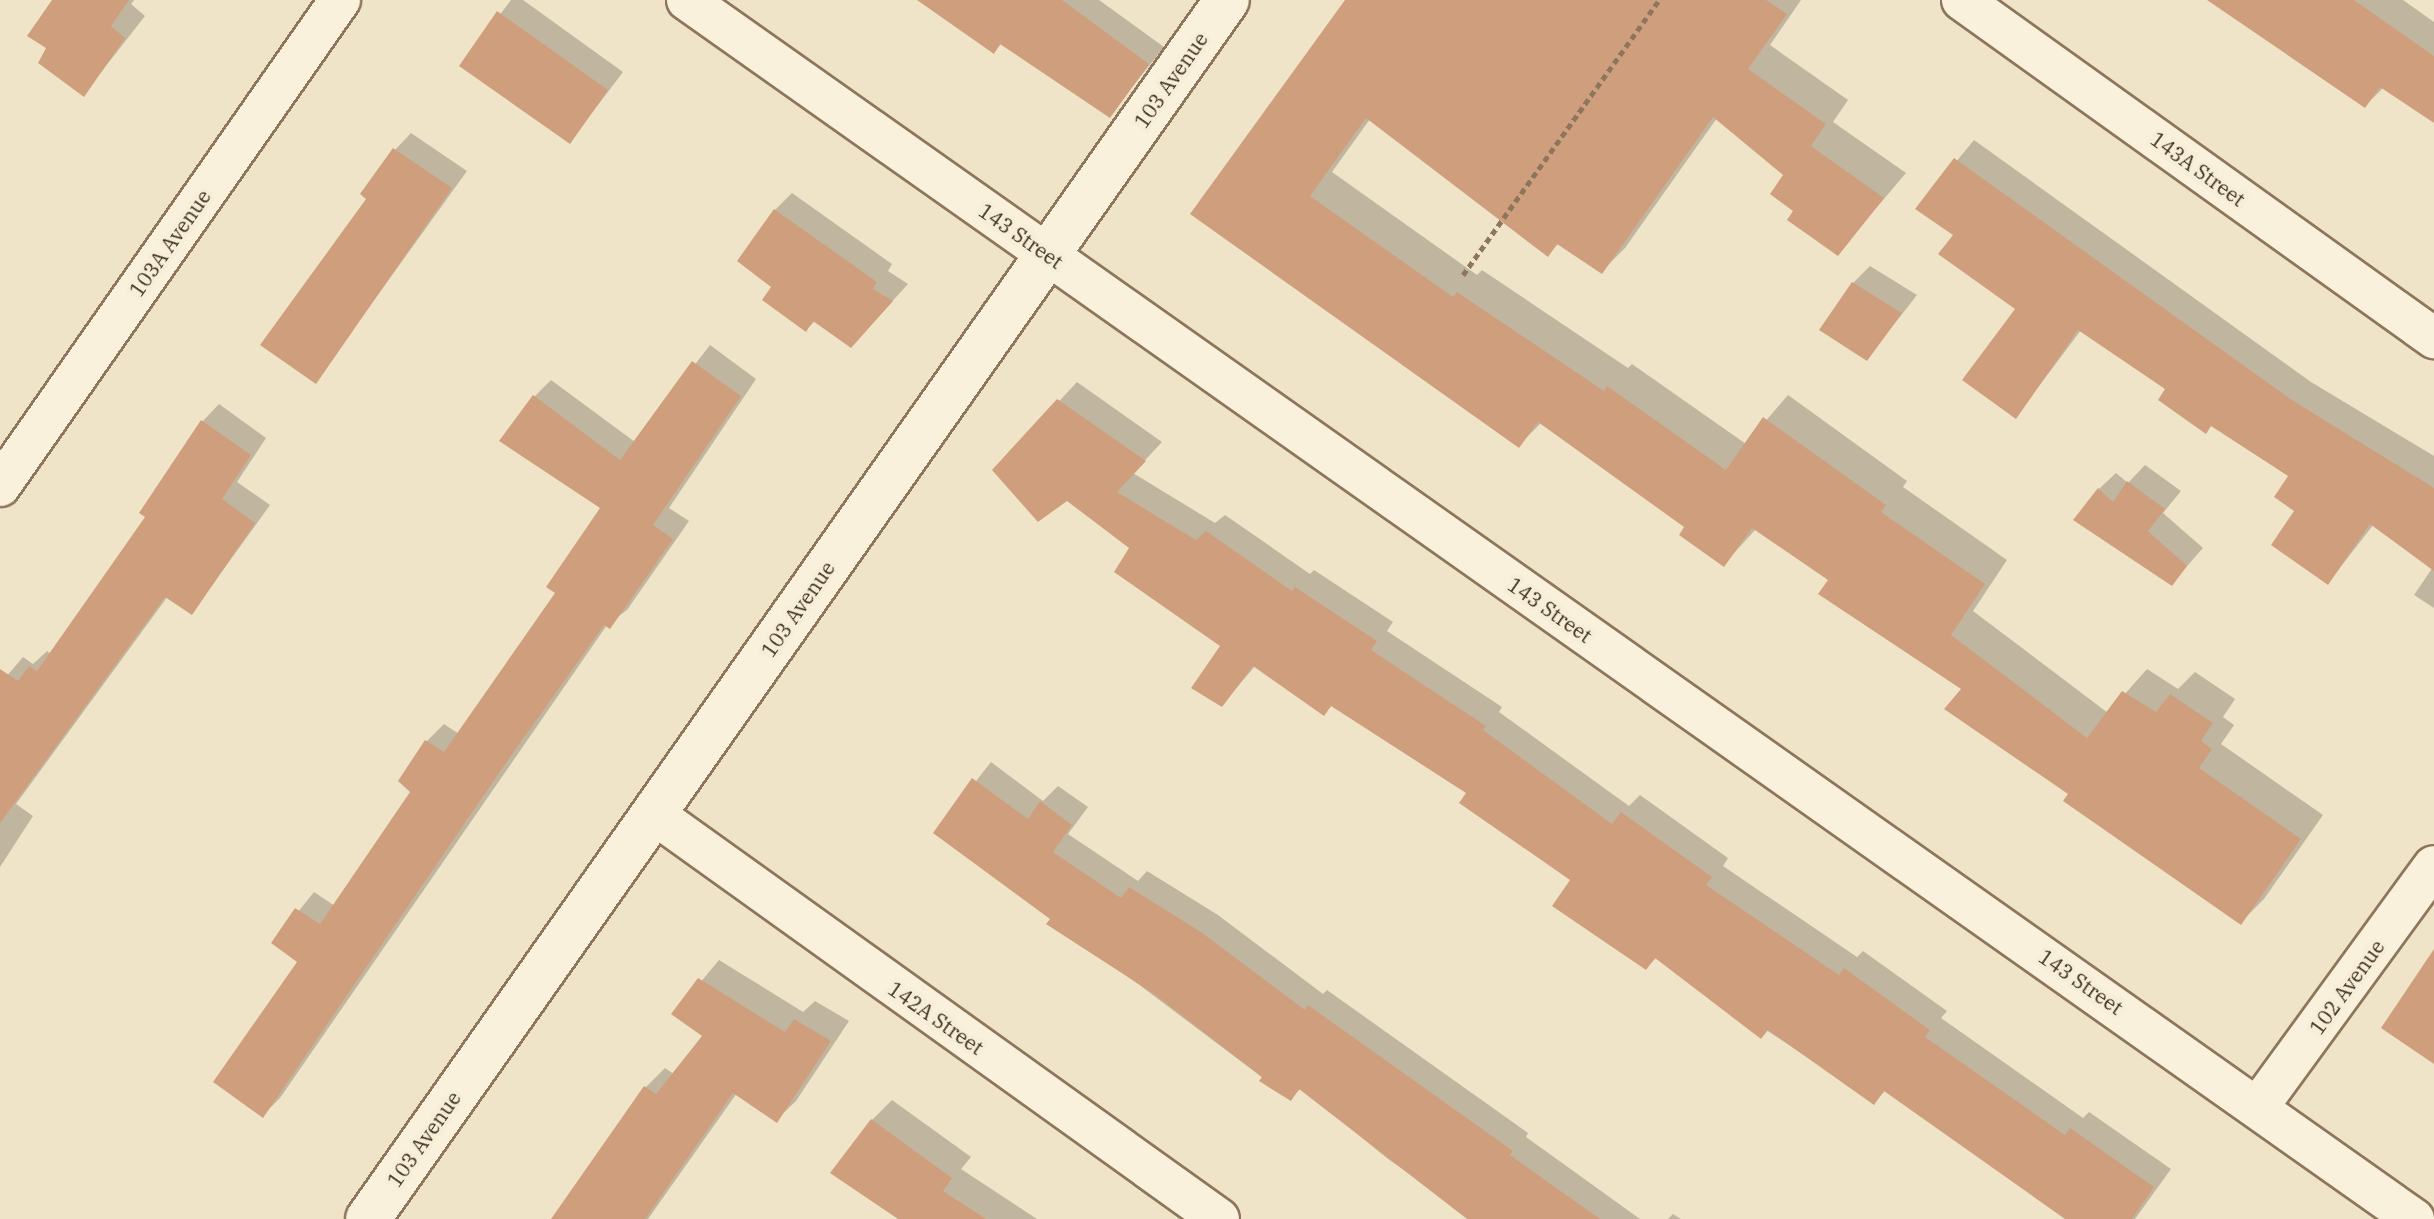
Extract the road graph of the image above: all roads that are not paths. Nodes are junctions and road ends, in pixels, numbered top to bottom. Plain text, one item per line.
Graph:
1 (340, 0) edge
2 (687, 0) edge
3 (1227, 0) edge
4 (1962, 0) edge
5 (1047, 254) junction
6 (2434, 338) edge
7 (0, 486) edge
8 (654, 814) junction
9 (2434, 866) edge
10 (2258, 1107) junction
11 (368, 1219) edge
12 (1219, 1219) edge
13 (2414, 1219) edge

1 - 7 street, 103A Avenue
2 - 5 street, 143 Street
3 - 5 street, 103 Avenue
4 - 6 street, 143A Street
5 - 8 street, 103 Avenue
5 - 10 street, 143 Street
8 - 11 street, 103 Avenue
8 - 12 street, 142A Street
9 - 10 street, 102 Avenue
10 - 13 street, 143 Street

